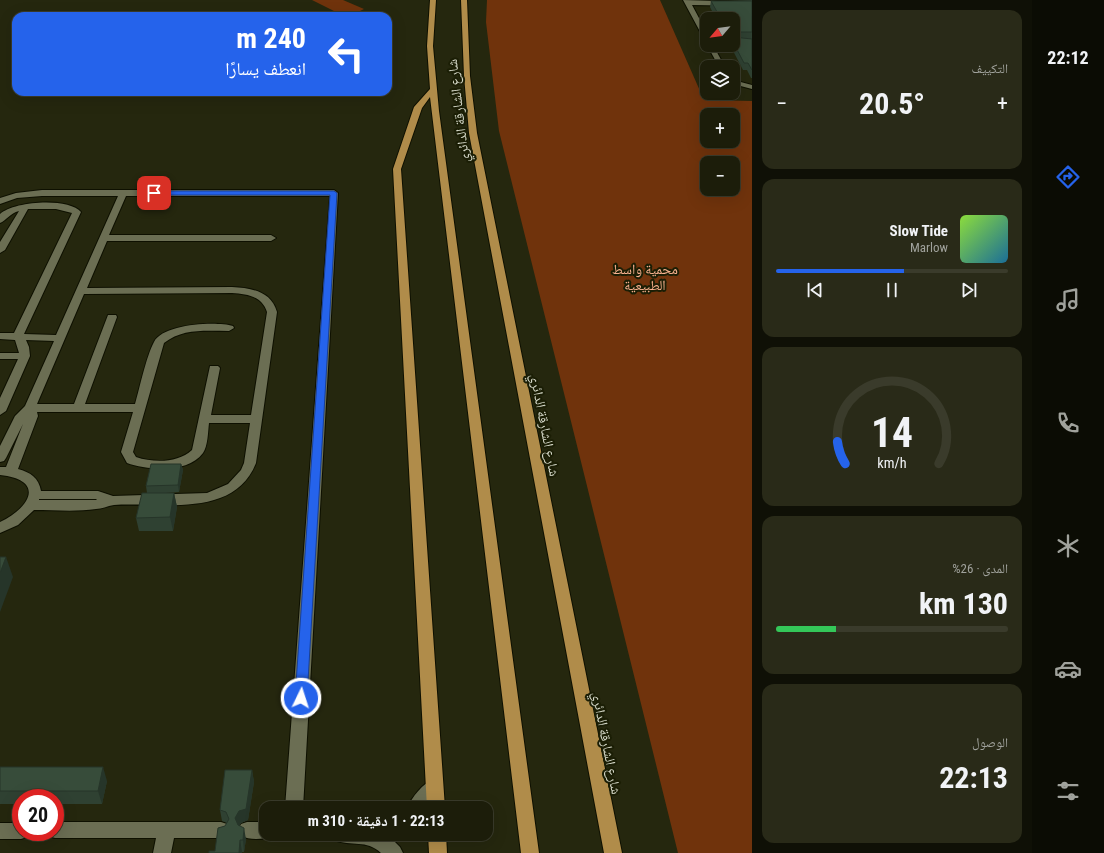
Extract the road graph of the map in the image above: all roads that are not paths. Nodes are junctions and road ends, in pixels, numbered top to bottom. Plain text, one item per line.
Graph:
1 (433, 0) edge
2 (464, 0) edge
3 (687, 1) edge
4 (752, 4) edge
5 (700, 26) edge
6 (740, 84) edge
7 (752, 87) edge
8 (432, 92) junction
9 (124, 193) junction
10 (0, 201) edge
11 (26, 206) junction
12 (0, 220) edge
13 (104, 238) junction
14 (271, 238) dead end
15 (0, 250) edge
16 (81, 291) junction
17 (112, 316) dead end
18 (230, 328) dead end
19 (0, 336) edge
20 (18, 336) junction
21 (61, 338) junction
22 (0, 356) edge
23 (25, 356) junction
24 (214, 368) dead end
25 (30, 408) junction
26 (78, 408) junction
27 (139, 408) junction
28 (0, 410) edge
29 (204, 419) junction
30 (256, 419) junction
31 (0, 458) edge
32 (5, 471) edge
33 (34, 500) junction
34 (0, 528) edge
35 (434, 787) junction
36 (294, 801) edge
37 (422, 801) edge
38 (435, 801) edge
39 (12, 830) edge
40 (64, 830) edge
41 (167, 830) junction
42 (221, 830) edge
43 (247, 830) dead end
44 (259, 830) edge
45 (0, 831) edge
46 (384, 841) edge
47 (437, 841) edge
48 (162, 853) edge
49 (394, 853) edge
50 (438, 853) edge
51 (530, 853) edge
52 (613, 853) edge

1 - 8 highway, شارع الشارقة الدائري
2 - 52 highway, شارع الشارقة الدائري
3 - 4 street
3 - 5 street
6 - 7 street
8 - 35 highway
8 - 51 highway, شارع الشارقة الدائري
9 - 10 street
9 - 13 street
9 - 36 street
11 - 12 street
11 - 15 street
11 - 20 street
13 - 14 street
13 - 16 street
16 - 21 street
16 - 30 street
17 - 26 street
18 - 27 street
19 - 20 street
20 - 21 street
20 - 23 street
21 - 25 street
22 - 23 street
23 - 28 street
24 - 29 street
25 - 26 street
25 - 31 street
25 - 32 street
26 - 27 street
27 - 29 street
29 - 30 street
30 - 33 street
32 - 33 street
33 - 34 street
35 - 37 street
35 - 38 highway
39 - 45 street
40 - 41 street
41 - 42 street
41 - 48 street
43 - 44 street
46 - 49 street
47 - 50 highway

